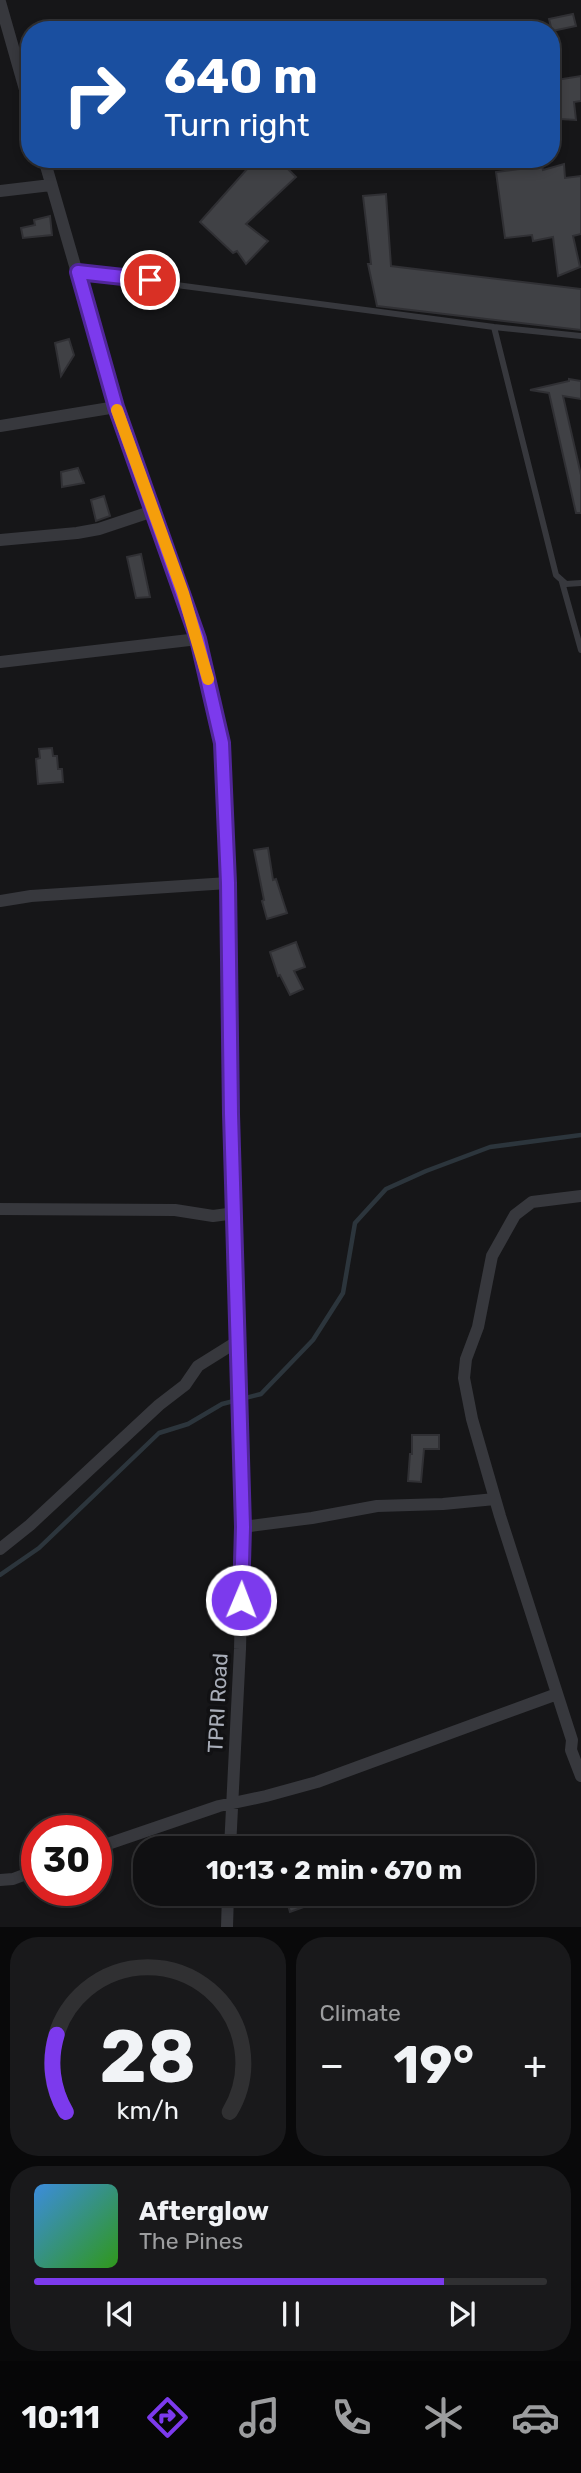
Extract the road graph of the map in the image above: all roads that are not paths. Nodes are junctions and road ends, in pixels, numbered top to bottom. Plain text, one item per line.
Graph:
1 (0, 2) edge
2 (21, 76) edge
3 (46, 168) edge
4 (51, 185) junction
5 (0, 191) edge
6 (78, 272) junction
7 (494, 327) junction
8 (581, 336) edge
9 (116, 407) junction
10 (0, 426) edge
11 (153, 510) junction
12 (0, 540) edge
13 (562, 582) junction
14 (581, 583) edge
15 (198, 639) junction
16 (581, 650) edge
17 (0, 662) edge
18 (228, 883) junction
19 (0, 901) edge
20 (581, 1196) edge
21 (0, 1209) edge
22 (235, 1213) junction
23 (238, 1341) junction
24 (495, 1499) junction
25 (243, 1527) junction
26 (0, 1549) edge
27 (557, 1694) junction
28 (581, 1776) edge
29 (232, 1804) junction
30 (231, 1836) edge
31 (112, 1843) edge
32 (21, 1875) edge
33 (0, 1880) edge
34 (228, 1906) edge
35 (227, 1927) edge

1 - 2 street
3 - 4 street, TPRI Road
4 - 5 street
4 - 6 street, TPRI Road
6 - 7 lane
6 - 9 street, TPRI Road
7 - 8 lane
7 - 13 lane
9 - 10 street
9 - 11 street, TPRI Road
11 - 12 street
11 - 15 street, TPRI Road
13 - 14 lane
13 - 16 lane
15 - 17 street
15 - 18 street, TPRI Road
18 - 19 street
18 - 22 street, TPRI Road
20 - 24 street
21 - 22 street
22 - 23 street, TPRI Road
23 - 25 street, TPRI Road
23 - 26 street
24 - 25 street
24 - 27 street
25 - 29 street, TPRI Road
27 - 28 street
27 - 29 street
29 - 30 street, TPRI Road
29 - 31 street
32 - 33 street
34 - 35 street

